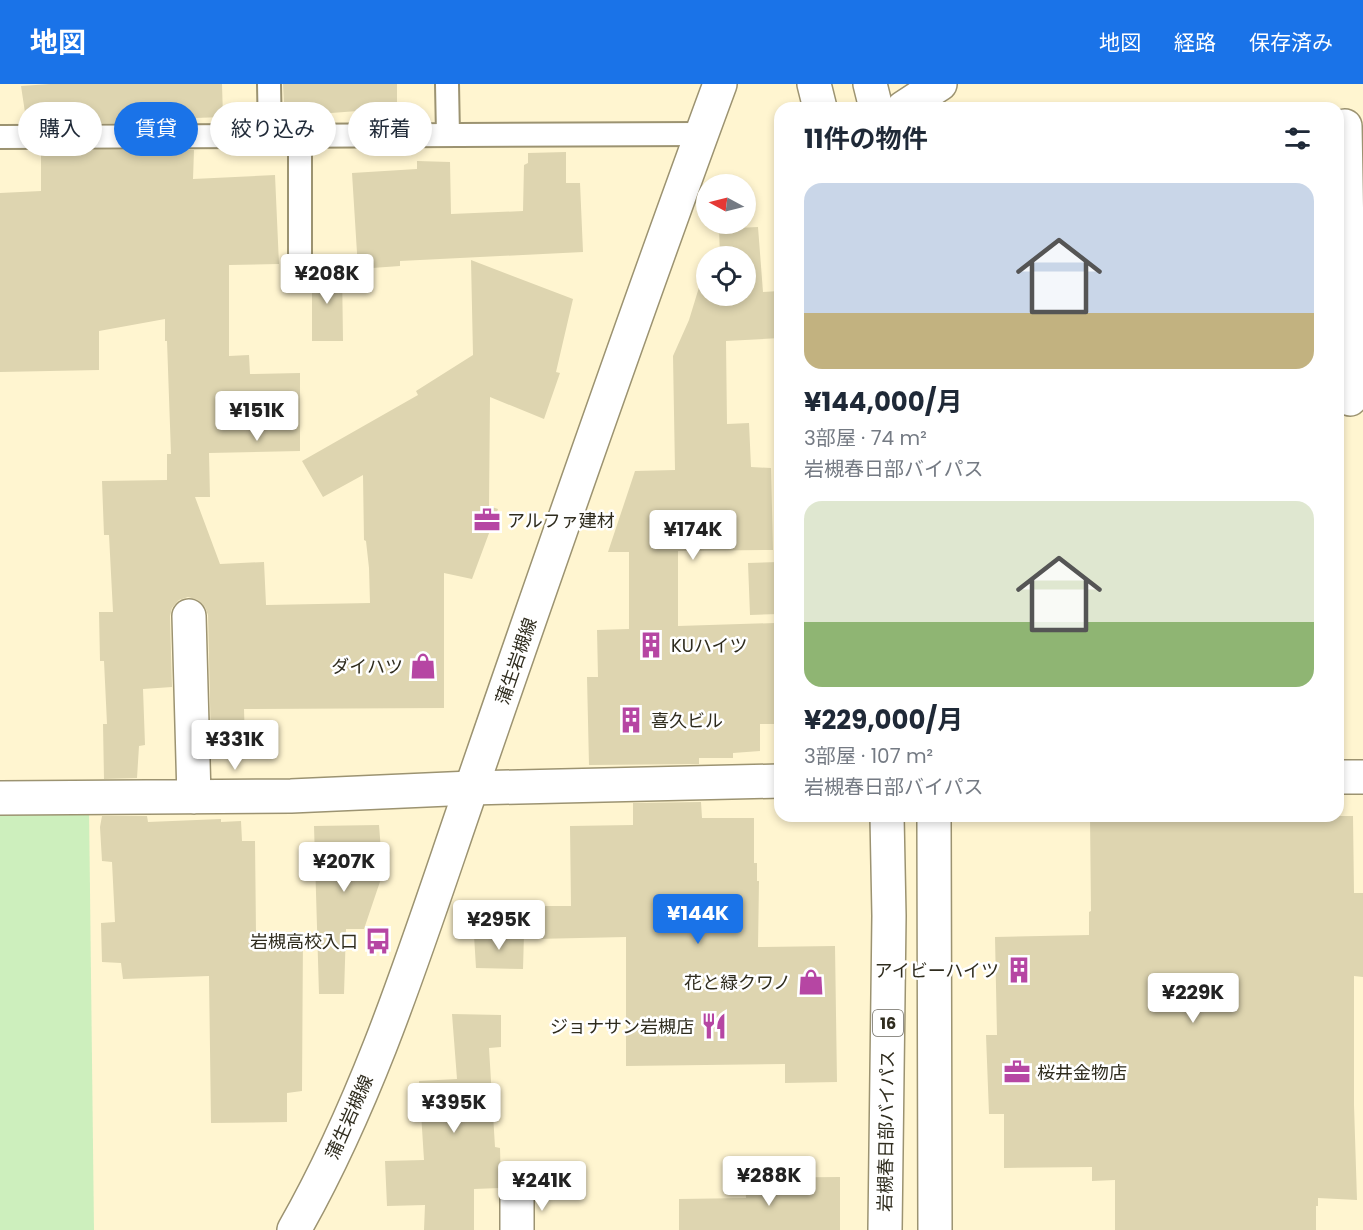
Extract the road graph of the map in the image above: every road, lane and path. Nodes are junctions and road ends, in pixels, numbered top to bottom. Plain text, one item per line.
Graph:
1 (269, 84) edge
2 (447, 84) edge
3 (720, 84) edge
4 (814, 84) edge
5 (870, 84) edge
6 (940, 84) edge
7 (269, 102) edge
8 (818, 102) edge
9 (874, 102) edge
10 (912, 102) edge
11 (1349, 126) edge
12 (702, 134) junction
13 (448, 135) junction
14 (210, 136) edge
15 (336, 136) edge
16 (0, 137) edge
17 (300, 156) edge
18 (300, 265) dead end
19 (1350, 399) dead end
20 (189, 616) dead end
21 (1344, 777) edge
22 (1363, 777) edge
23 (774, 781) edge
24 (471, 788) junction
25 (194, 797) junction
26 (0, 798) edge
27 (887, 822) edge
28 (934, 822) edge
29 (517, 1194) dead end
30 (294, 1230) edge
31 (517, 1230) edge
32 (885, 1230) edge
33 (935, 1230) edge

1 - 7 lane
2 - 13 lane
3 - 12 main road, 蒲生岩槻線
4 - 8 main road
5 - 9 main road
6 - 10 main road
11 - 19 main road
12 - 13 lane
12 - 24 main road, 蒲生岩槻線
13 - 15 lane
14 - 16 lane
17 - 18 lane
20 - 25 main road
21 - 22 main road
23 - 24 main road
24 - 25 main road
24 - 30 main road, 蒲生岩槻線
25 - 26 main road
27 - 32 main road, 岩槻春日部バイパス / 16
28 - 33 main road
29 - 31 main road

